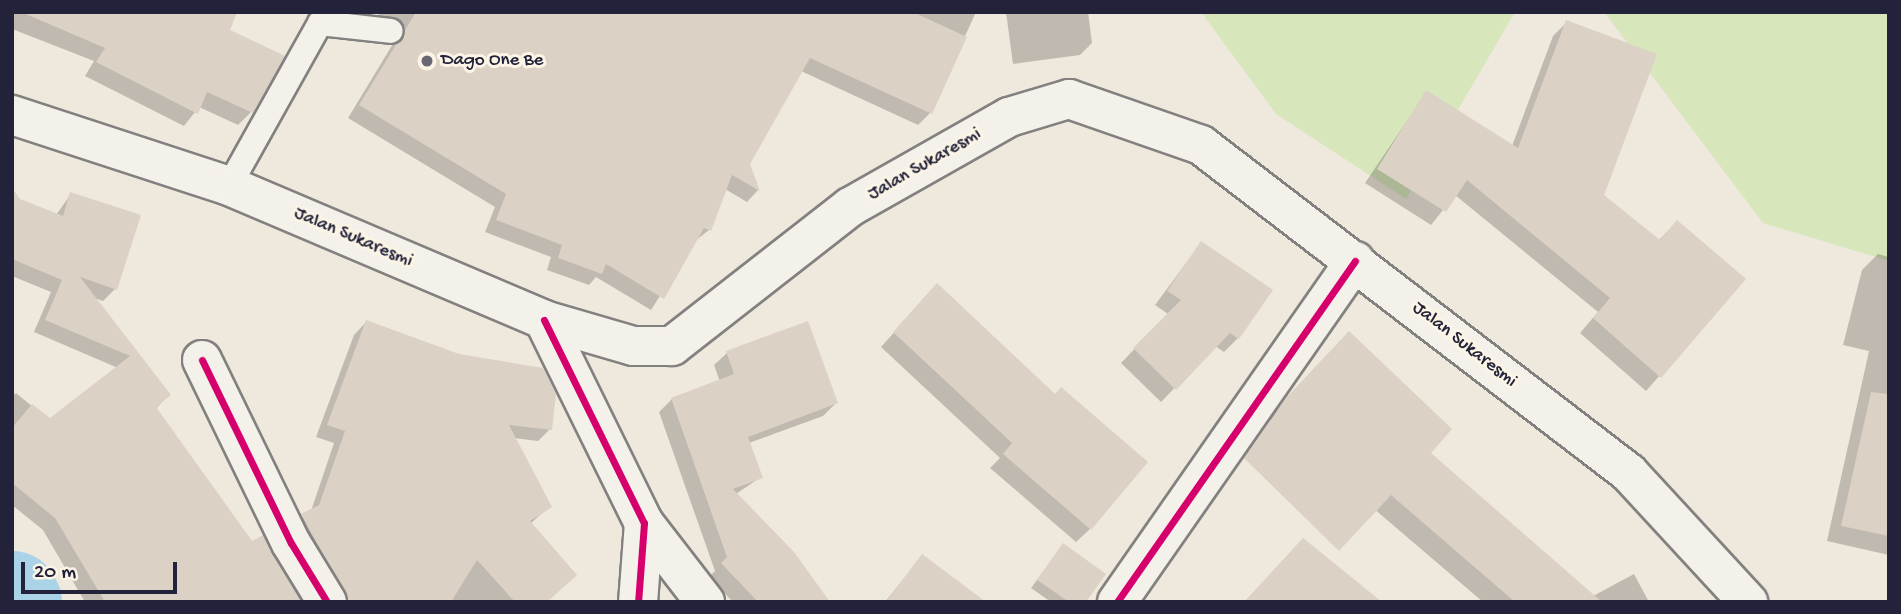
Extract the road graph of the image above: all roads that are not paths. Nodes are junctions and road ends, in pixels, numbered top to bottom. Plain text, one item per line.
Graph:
1 (391, 31) dead end
2 (12, 115) edge
3 (229, 186) junction
4 (1355, 261) junction
5 (544, 320) junction
6 (202, 360) dead end
7 (644, 523) junction
8 (327, 602) edge
9 (638, 602) edge
10 (705, 602) edge
11 (1117, 602) edge
12 (1748, 602) edge

1 - 3 lane
2 - 3 main road, Jalan Sukaresmi
3 - 5 main road, Jalan Sukaresmi
4 - 5 main road, Jalan Sukaresmi
4 - 11 main road
4 - 12 main road, Jalan Sukaresmi
5 - 7 main road
6 - 8 main road
7 - 9 main road
7 - 10 main road

